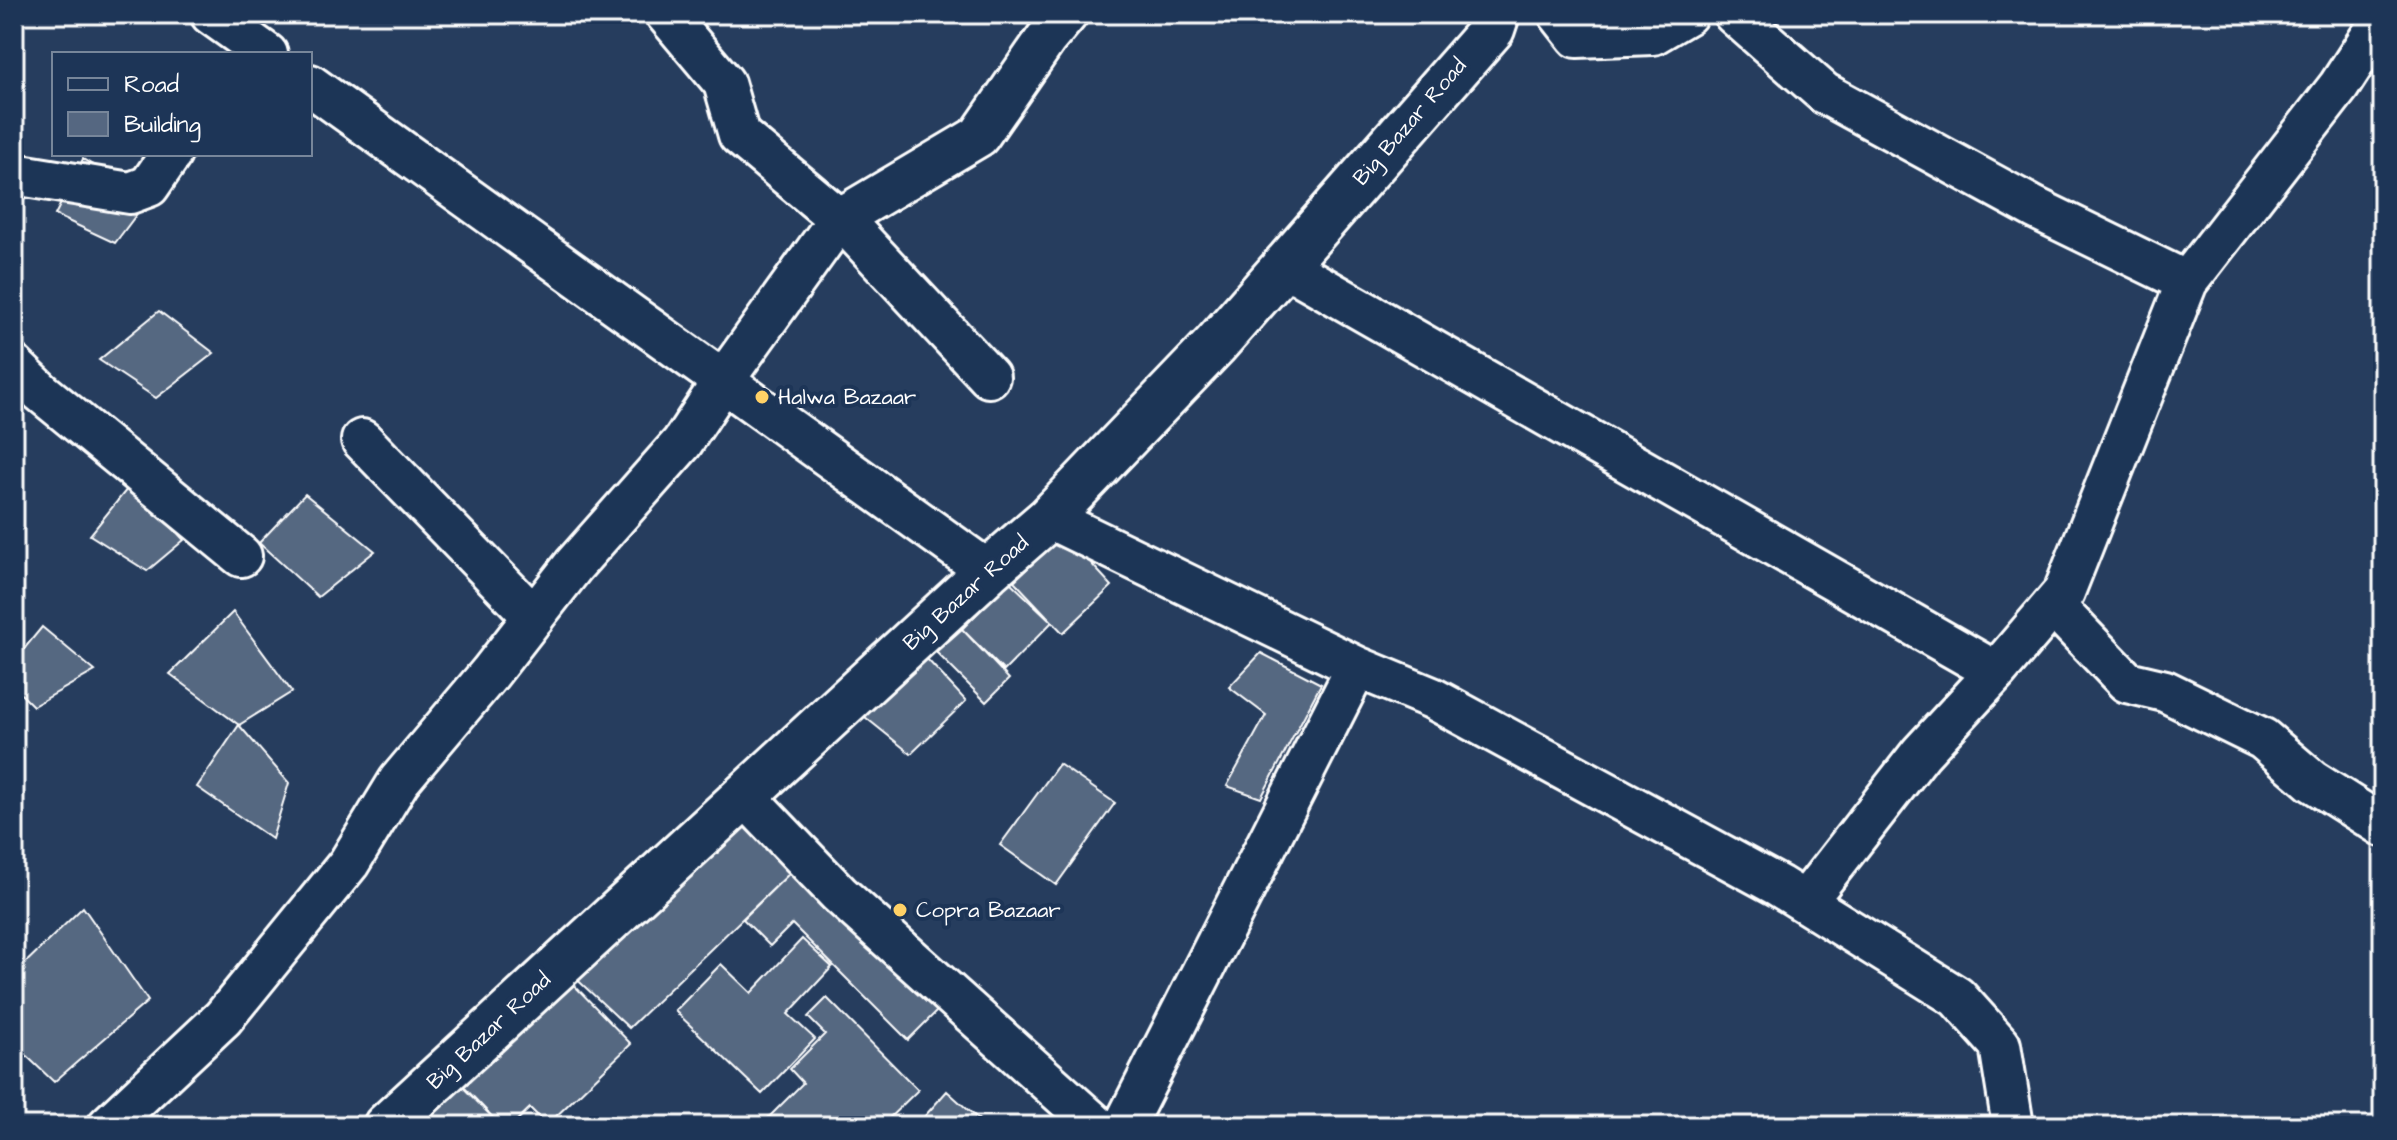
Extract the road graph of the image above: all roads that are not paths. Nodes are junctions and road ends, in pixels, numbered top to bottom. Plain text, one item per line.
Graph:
1 (211, 14) edge
2 (666, 14) edge
3 (1067, 14) edge
4 (1497, 14) edge
5 (1559, 14) edge
6 (1687, 14) edge
7 (1734, 14) edge
8 (2383, 18) edge
9 (253, 50) edge
10 (312, 86) edge
11 (170, 156) edge
12 (14, 174) edge
13 (839, 219) junction
14 (1283, 265) junction
15 (2187, 282) junction
16 (14, 366) edge
17 (989, 377) dead end
18 (723, 381) junction
19 (362, 440) dead end
20 (1049, 518) junction
21 (241, 556) dead end
22 (988, 571) junction
23 (2053, 605) junction
24 (534, 617) junction
25 (1357, 667) junction
26 (1996, 672) junction
27 (744, 795) junction
28 (2383, 826) edge
29 (1805, 902) junction
30 (1071, 1118) edge
31 (108, 1126) edge
32 (386, 1126) edge
33 (1124, 1126) edge
34 (2013, 1126) edge

1 - 9 street
2 - 13 street
3 - 13 street
4 - 14 street, Big Bazar Road
5 - 6 street
7 - 15 street
8 - 15 street
10 - 18 street
11 - 12 street
13 - 17 street
13 - 18 street
14 - 20 street, Big Bazar Road
14 - 26 street
15 - 23 street
16 - 21 street
18 - 22 street
18 - 24 street
19 - 24 street
20 - 22 street, Big Bazar Road
20 - 25 street
22 - 27 street, Big Bazar Road
23 - 26 street
23 - 28 street
24 - 31 street
25 - 29 street
25 - 33 street
26 - 29 street
27 - 30 street
27 - 32 street, Big Bazar Road
29 - 34 street

